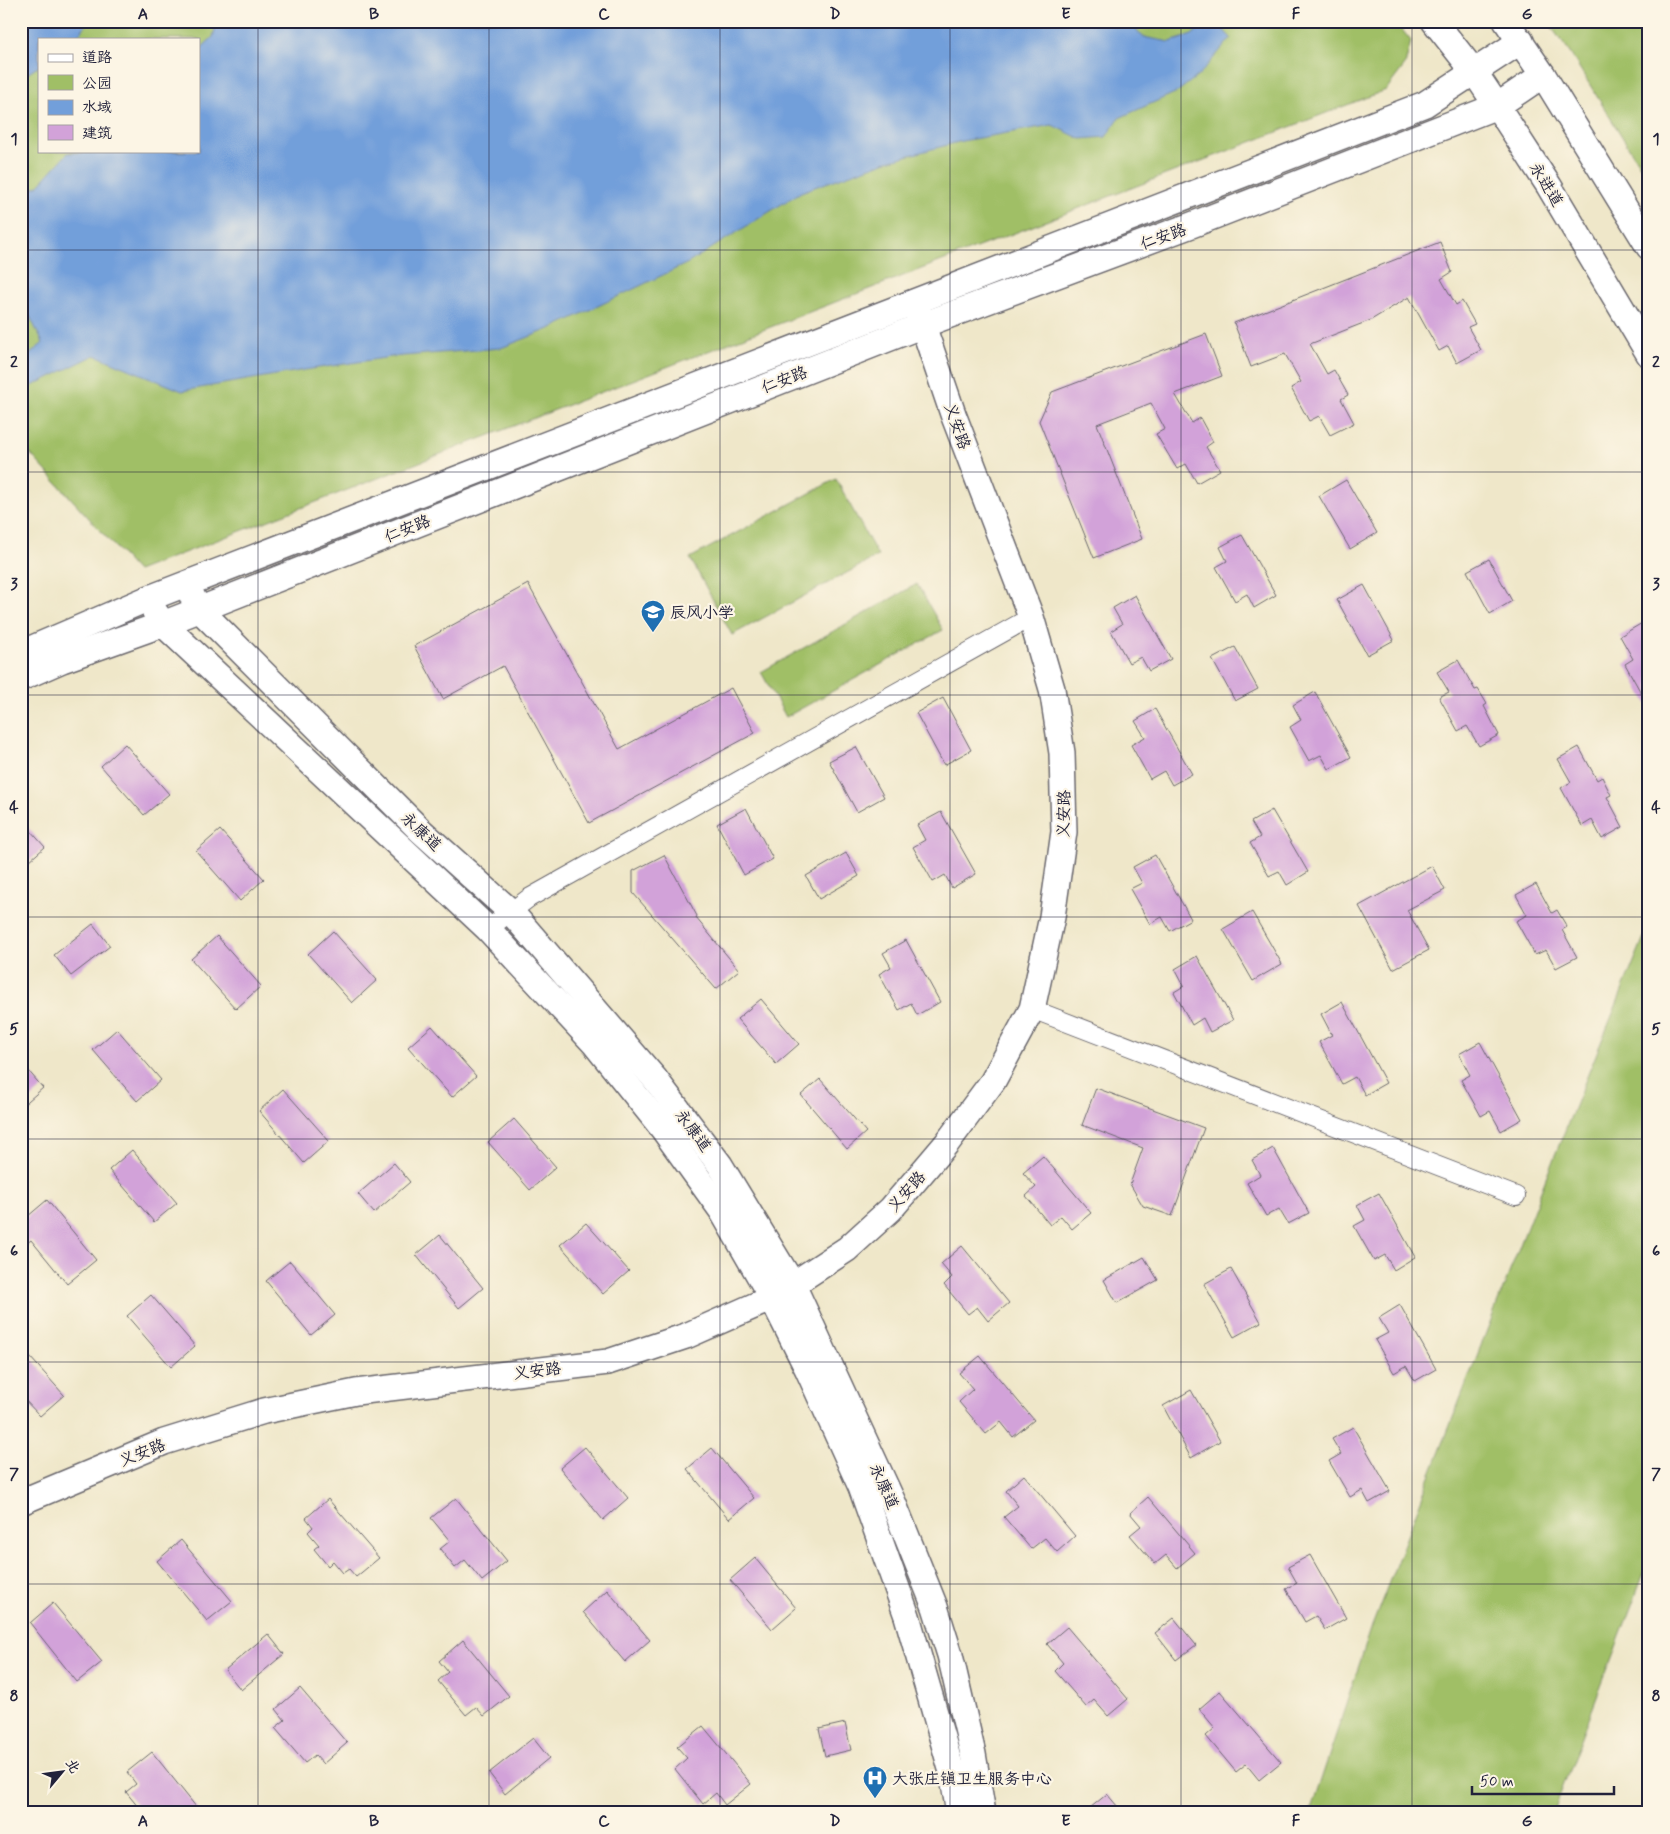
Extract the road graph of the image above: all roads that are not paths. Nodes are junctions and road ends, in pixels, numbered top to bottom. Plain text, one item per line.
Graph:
1 (1434, 21) edge
2 (1506, 21) edge
3 (1521, 41) junction
4 (1475, 73) junction
5 (1543, 75) junction
6 (1497, 106) junction
7 (1649, 247) edge
8 (919, 314) junction
9 (1649, 354) edge
10 (185, 585) junction
11 (147, 600) junction
12 (199, 609) junction
13 (1031, 617) junction
14 (163, 624) junction
15 (21, 653) edge
16 (21, 678) edge
17 (511, 912) junction
18 (488, 929) junction
19 (1032, 1010) junction
20 (1516, 1196) dead end
21 (793, 1285) junction
22 (772, 1298) junction
23 (21, 1502) edge
24 (959, 1813) edge
25 (983, 1813) edge

1 - 4 street, 永进道
2 - 3 street
3 - 4 street, 仁安路
3 - 5 street
4 - 6 street, 永进道
4 - 8 street, 仁安路
5 - 6 street, 仁安路
5 - 7 street
6 - 8 street, 仁安路
6 - 9 street, 永进道
8 - 10 street, 仁安路
8 - 12 street, 仁安路
8 - 13 street, 义安路
10 - 11 street, 仁安路
10 - 12 street, 永康道
11 - 14 street, 永康道
11 - 15 street, 仁安路
12 - 14 street, 仁安路
12 - 17 street, 永康道
13 - 17 street
13 - 19 street, 义安路
14 - 16 street, 仁安路
14 - 18 street, 永康道
17 - 18 street
17 - 21 street, 永康道
18 - 22 street, 永康道
19 - 20 street
19 - 21 street, 义安路
21 - 22 street, 义安路
21 - 25 street, 永康道
22 - 23 street, 义安路
22 - 24 street, 永康道

